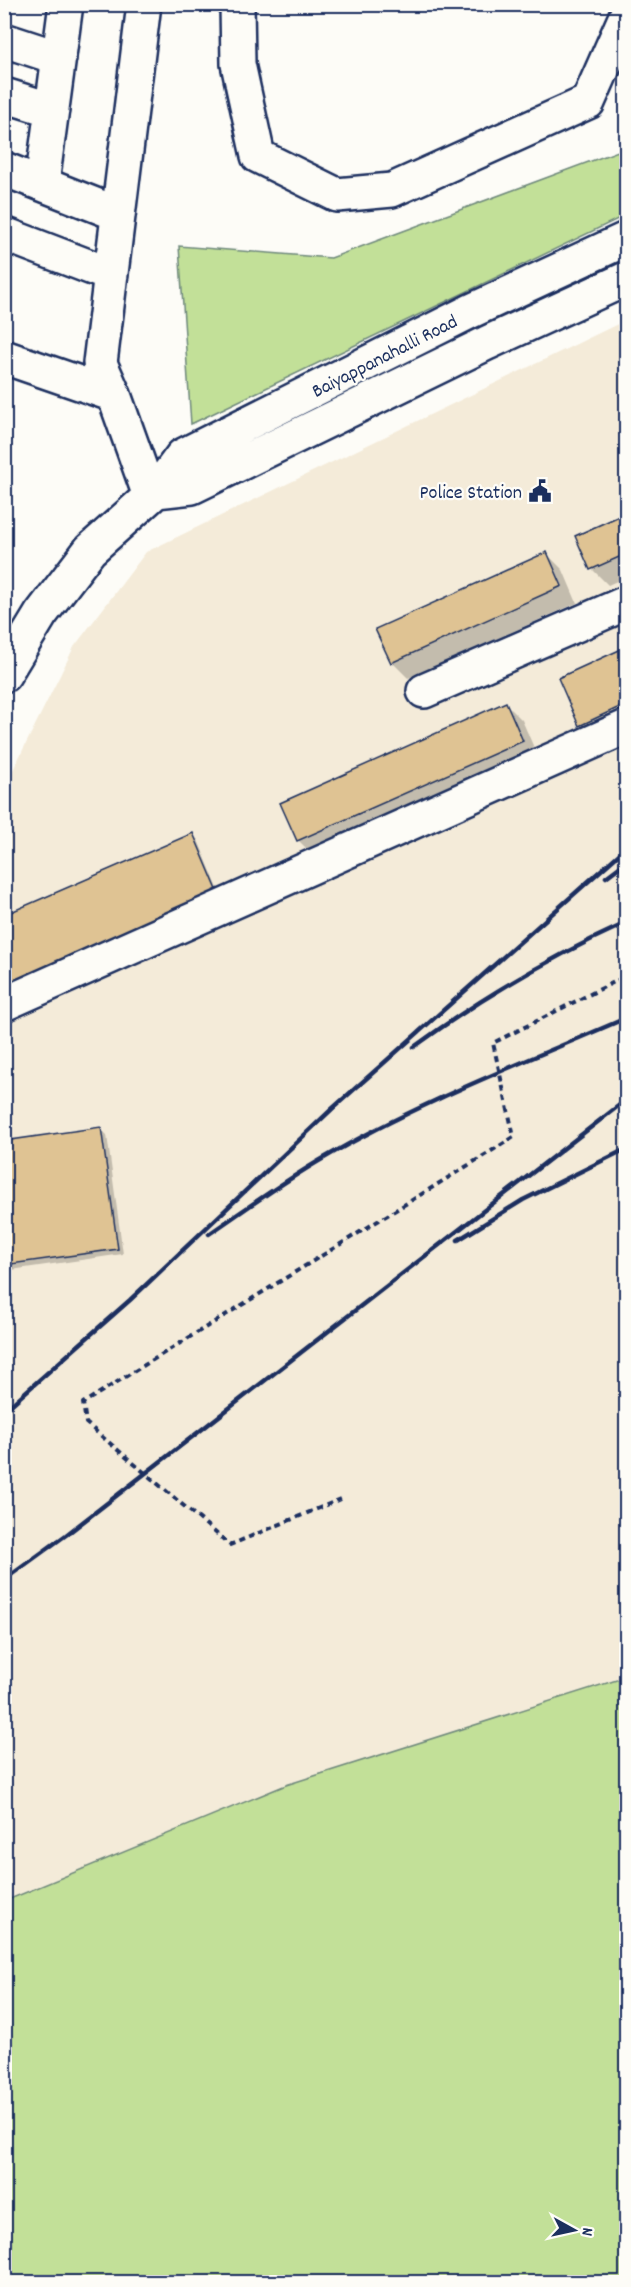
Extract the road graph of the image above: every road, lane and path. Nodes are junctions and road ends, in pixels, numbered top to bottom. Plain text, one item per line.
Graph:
1 (66, 4) edge
2 (144, 4) edge
3 (237, 4) edge
4 (627, 16) edge
5 (4, 40) edge
6 (59, 58) junction
7 (4, 95) edge
8 (52, 110) junction
9 (4, 169) edge
10 (42, 183) junction
11 (118, 214) junction
12 (4, 234) edge
13 (627, 239) edge
14 (111, 275) junction
15 (627, 279) edge
16 (4, 357) edge
17 (114, 395) junction
18 (153, 493) junction
19 (627, 603) edge
20 (4, 675) edge
21 (424, 691) dead end
22 (627, 727) edge
23 (627, 976) edge
24 (4, 1004) edge
25 (341, 1499) dead end

1 - 6 street
2 - 11 street
3 - 4 street
5 - 6 street
6 - 8 street
7 - 8 street
8 - 10 street
9 - 10 street
10 - 11 street
11 - 14 street
12 - 14 street
13 - 18 street, Baiyappanahalli Road
14 - 17 street
15 - 18 street, Baiyappanahalli Road
16 - 17 street
17 - 18 street
18 - 20 street, Baiyappanahalli Road
19 - 21 street
22 - 24 street
23 - 25 path

